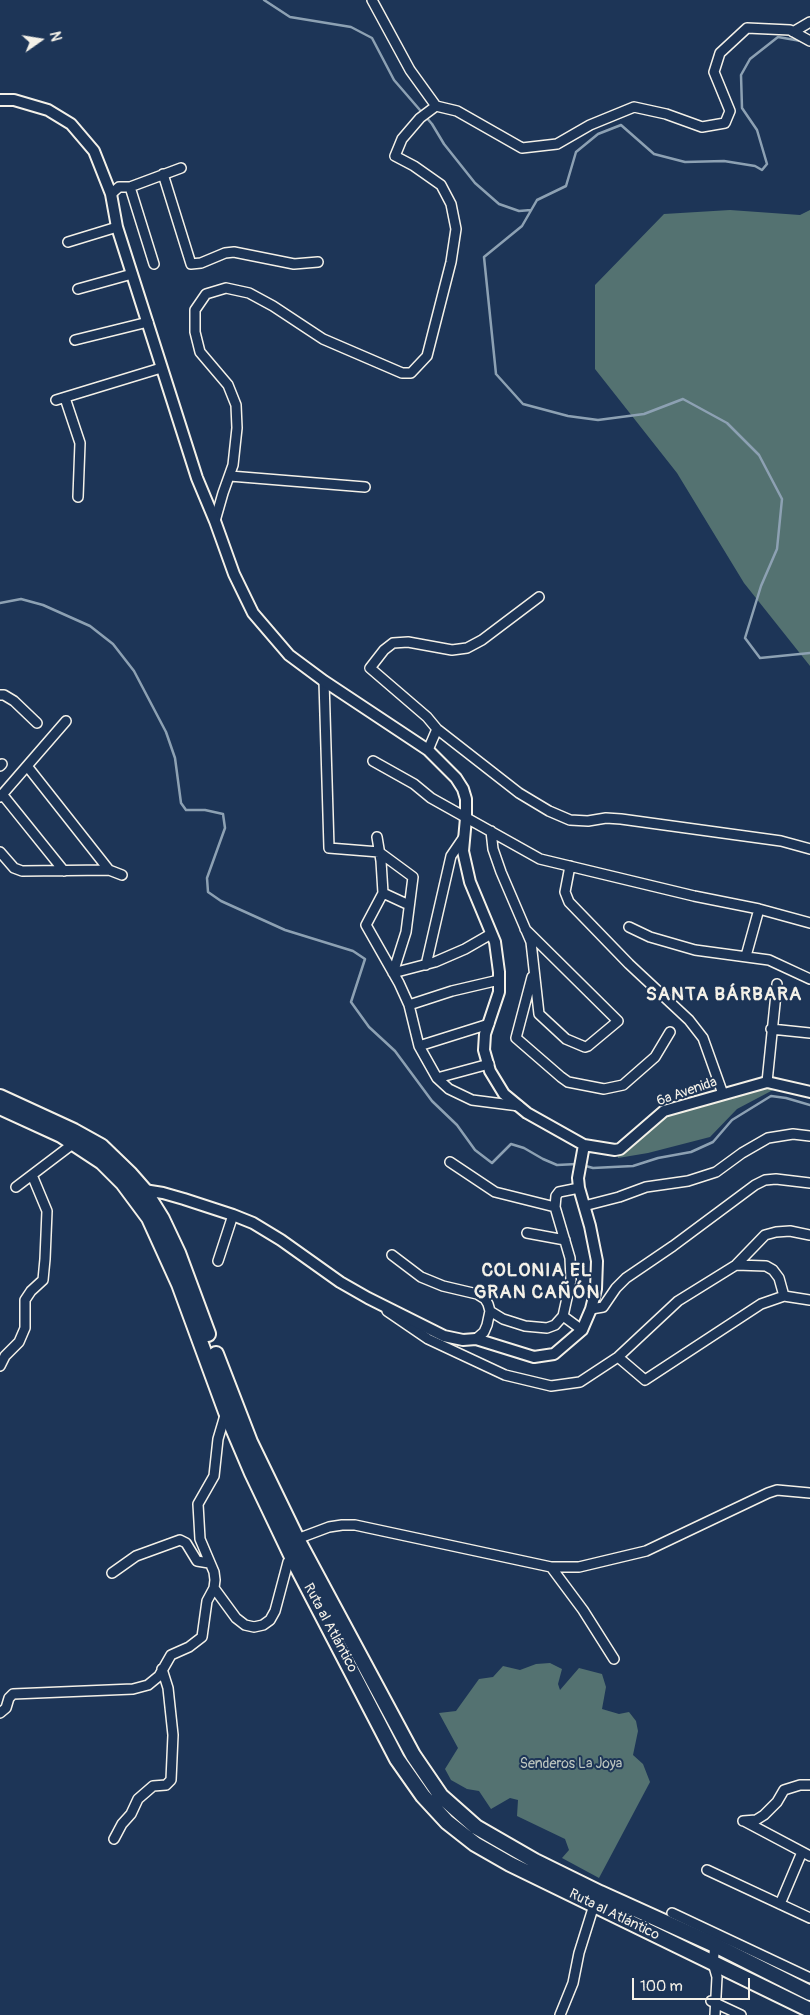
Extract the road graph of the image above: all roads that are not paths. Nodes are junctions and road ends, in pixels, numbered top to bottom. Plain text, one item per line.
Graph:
1 (372, 0) edge
2 (810, 22) edge
3 (793, 32) junction
4 (810, 41) edge
5 (0, 100) edge
6 (433, 109) junction
7 (181, 168) dead end
8 (163, 174) junction
9 (130, 187) junction
10 (110, 194) junction
11 (117, 227) junction
12 (68, 242) dead end
13 (318, 262) dead end
14 (154, 264) dead end
15 (132, 274) junction
16 (78, 289) dead end
17 (148, 322) junction
18 (75, 340) dead end
19 (161, 368) junction
20 (230, 476) junction
21 (365, 487) dead end
22 (78, 497) dead end
23 (215, 521) junction
24 (538, 597) dead end
25 (324, 681) junction
26 (0, 695) edge
27 (66, 721) dead end
28 (37, 723) dead end
29 (437, 729) junction
30 (428, 750) junction
31 (373, 761) dead end
32 (27, 766) junction
33 (1, 796) edge
34 (466, 818) junction
35 (491, 831) junction
36 (377, 837) dead end
37 (464, 837) junction
38 (810, 849) edge
39 (0, 852) edge
40 (379, 852) junction
41 (570, 866) junction
42 (110, 870) junction
43 (64, 871) junction
44 (122, 875) dead end
45 (383, 892) junction
46 (409, 905) junction
47 (759, 909) junction
48 (810, 923) edge
49 (628, 927) dead end
50 (525, 929) junction
51 (492, 934) junction
52 (746, 956) junction
53 (426, 964) junction
54 (534, 970) junction
55 (393, 973) junction
56 (810, 979) edge
57 (499, 980) junction
58 (777, 984) dead end
59 (409, 1005) junction
60 (489, 1024) junction
61 (771, 1029) junction
62 (670, 1032) dead end
63 (810, 1033) edge
64 (419, 1046) junction
65 (488, 1064) junction
66 (437, 1078) junction
67 (767, 1082) junction
68 (810, 1092) edge
69 (723, 1094) junction
70 (0, 1097) edge
71 (519, 1106) junction
72 (0, 1107) edge
73 (810, 1136) edge
74 (74, 1143) junction
75 (583, 1148) junction
76 (450, 1162) dead end
77 (32, 1175) junction
78 (578, 1183) junction
79 (810, 1183) edge
80 (16, 1187) dead end
81 (144, 1190) junction
82 (584, 1206) junction
83 (555, 1207) junction
84 (233, 1215) junction
85 (527, 1233) dead end
86 (810, 1235) edge
87 (565, 1240) junction
88 (392, 1255) dead end
89 (218, 1261) dead end
90 (736, 1265) junction
91 (784, 1296) junction
92 (368, 1298) junction
93 (810, 1300) edge
94 (591, 1309) junction
95 (490, 1311) junction
96 (563, 1316) junction
97 (582, 1330) junction
98 (476, 1339) junction
99 (618, 1357) junction
100 (0, 1366) edge
101 (226, 1412) junction
102 (810, 1493) edge
103 (297, 1539) junction
104 (292, 1557) junction
105 (209, 1563) junction
106 (551, 1567) junction
107 (112, 1573) dead end
108 (214, 1588) junction
109 (614, 1659) dead end
110 (162, 1669) junction
111 (0, 1713) edge
112 (810, 1785) edge
113 (114, 1839) dead end
114 (806, 1854) edge
115 (707, 1870) dead end
116 (780, 1904) junction
117 (594, 1905) junction
118 (672, 1913) dead end
119 (810, 1918) edge
120 (715, 1945) junction
121 (714, 1967) junction
122 (810, 1978) edge
123 (810, 1993) edge
124 (713, 2002) junction
125 (810, 2010) edge
126 (560, 2015) edge
127 (709, 2015) edge
128 (715, 2015) edge
129 (742, 2015) edge

1 - 6 street
2 - 3 street
3 - 4 street
3 - 6 street
5 - 10 street
6 - 20 street
7 - 8 street
8 - 9 street
8 - 13 street
9 - 10 street
9 - 14 street
10 - 11 street
11 - 12 street
11 - 15 street
15 - 16 street
15 - 17 street
17 - 18 street
17 - 19 street
19 - 22 street
19 - 23 street
20 - 21 street
20 - 23 street
23 - 25 street
24 - 29 street
25 - 30 street
25 - 40 street
26 - 28 street
27 - 32 street
29 - 30 street
29 - 38 street
30 - 34 street
31 - 34 street
32 - 33 street
32 - 42 street
33 - 43 street
34 - 35 street
34 - 37 street
35 - 41 street
35 - 50 street
36 - 40 street
37 - 51 street
37 - 53 street
39 - 43 street
40 - 45 street
40 - 46 street
41 - 47 street
41 - 69 street
42 - 43 street
42 - 44 street
45 - 46 street
45 - 55 street
46 - 55 street
47 - 48 street
47 - 52 street
49 - 52 street
50 - 54 street
50 - 54 street
51 - 53 street
51 - 57 street
52 - 56 street
53 - 55 street
54 - 62 street
55 - 59 street
57 - 59 street
57 - 60 street
58 - 61 street
59 - 64 street
60 - 64 street
60 - 65 street
61 - 63 street
61 - 67 street
64 - 66 street
65 - 66 street
65 - 71 street, 6a Avenida
66 - 71 street
67 - 68 street, 6a Avenida
67 - 69 street, 6a Avenida
69 - 75 street, 6a Avenida
70 - 81 highway, Ruta al Atlántico
71 - 75 street, 6a Avenida
72 - 74 highway, Ruta al Atlántico
73 - 82 street
74 - 77 street
74 - 101 highway, Ruta al Atlántico
75 - 78 street
76 - 83 street
77 - 80 street
77 - 100 street
78 - 82 street
78 - 83 street
79 - 94 street
81 - 84 street
81 - 103 highway, Ruta al Atlántico
82 - 94 street
83 - 87 street
84 - 89 street
84 - 92 street
85 - 87 street
86 - 90 street
87 - 96 street
88 - 95 street
90 - 91 street
90 - 99 street
91 - 93 street
91 - 99 street
92 - 98 street
92 - 99 street
94 - 97 street
95 - 96 street
95 - 98 street
96 - 97 street
97 - 98 street
101 - 104 highway, Ruta al Atlántico
101 - 105 street
102 - 106 street
103 - 106 street
103 - 120 highway, Ruta al Atlántico
104 - 108 street
104 - 117 highway, Ruta al Atlántico
105 - 107 street
105 - 108 street
106 - 109 street
108 - 110 street
110 - 111 street
110 - 113 street
112 - 114 street
114 - 116 street
115 - 116 street
116 - 119 street
117 - 121 highway, Ruta al Atlántico
117 - 126 street
118 - 122 street
120 - 121 street
120 - 123 highway, Ruta al Atlántico
121 - 124 street
121 - 125 highway, Ruta al Atlántico
124 - 127 street
124 - 128 street
124 - 129 street

